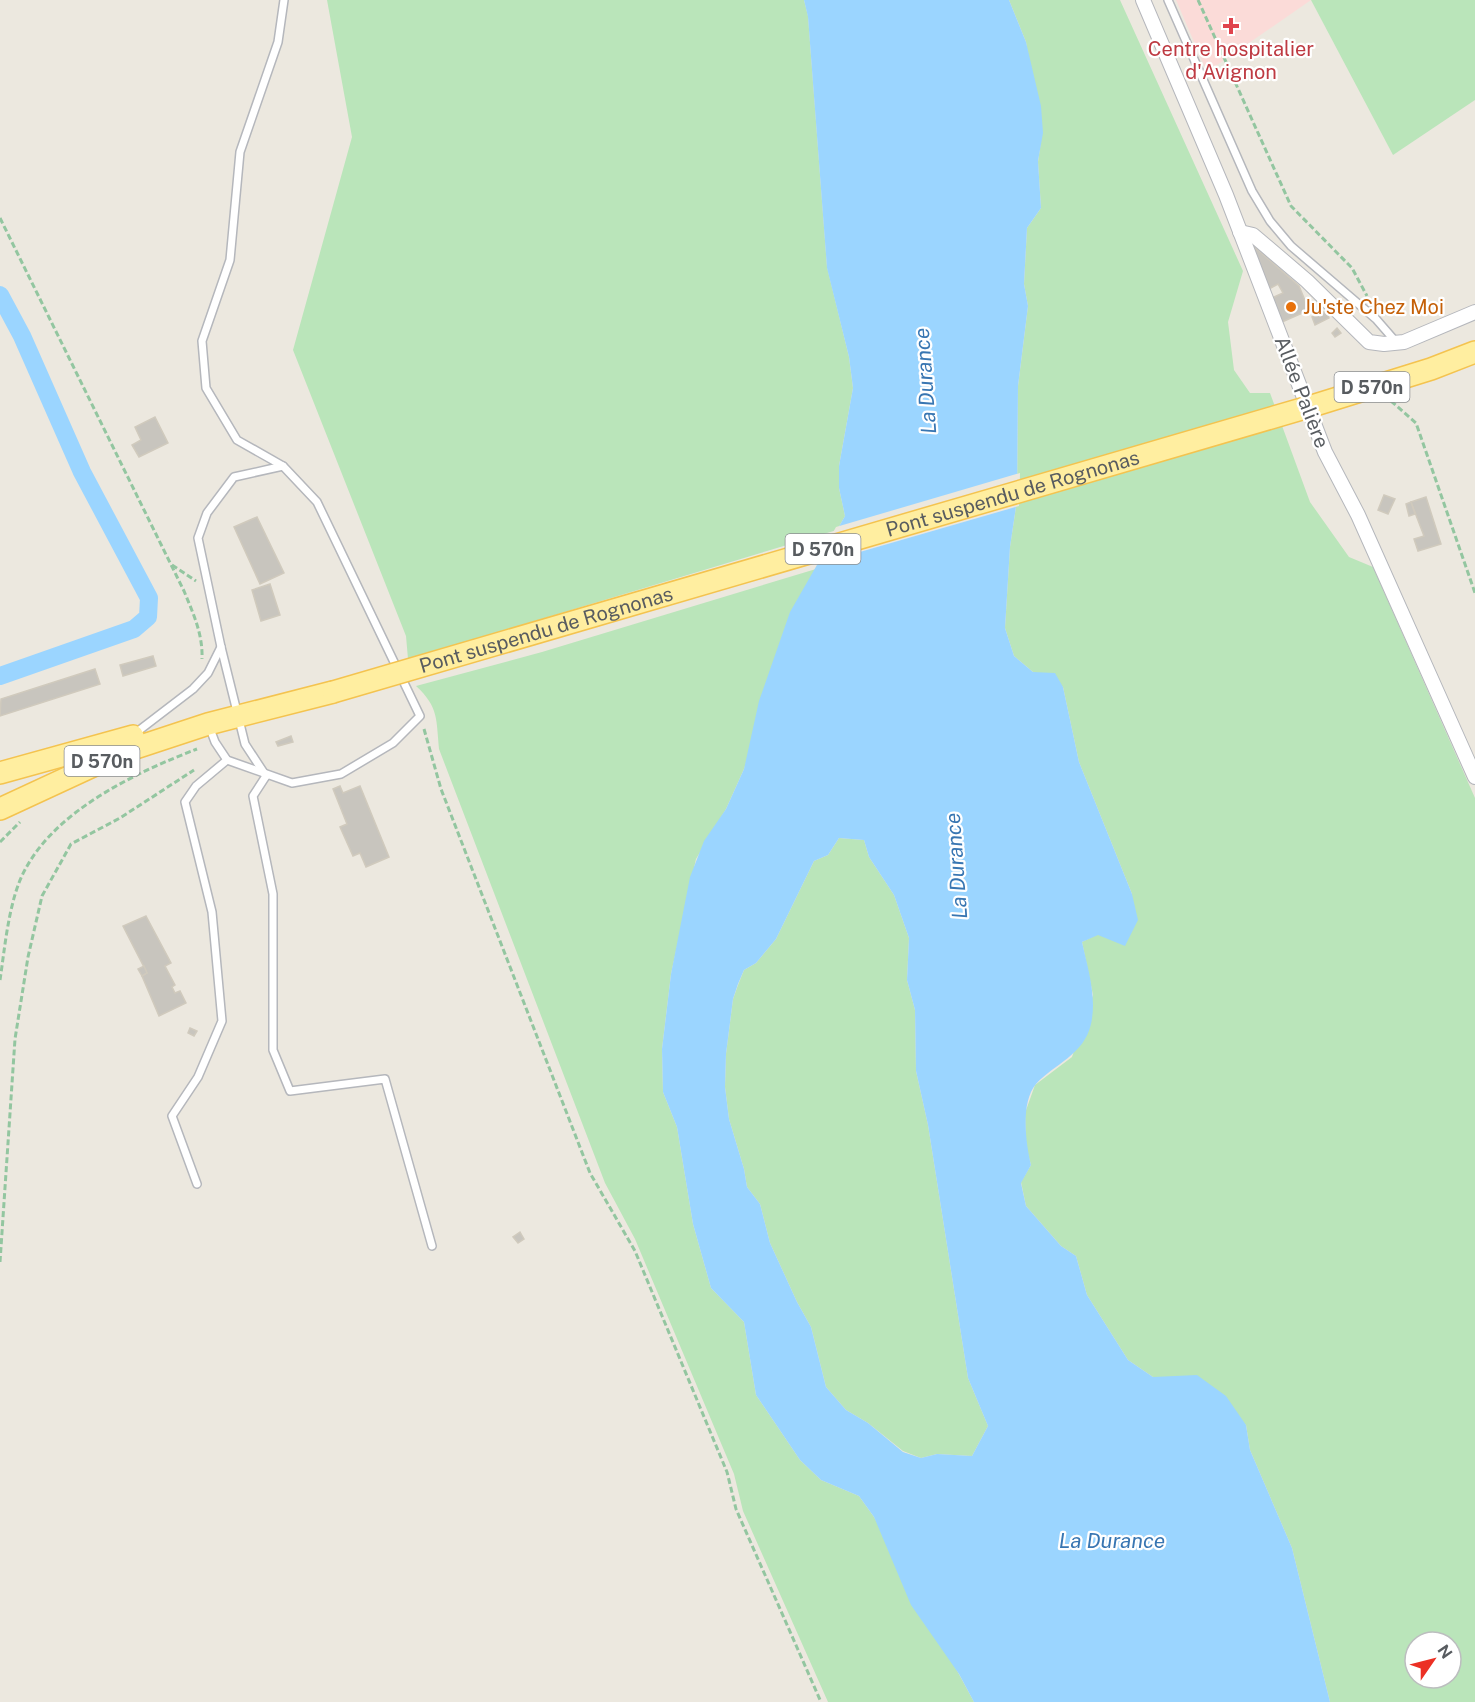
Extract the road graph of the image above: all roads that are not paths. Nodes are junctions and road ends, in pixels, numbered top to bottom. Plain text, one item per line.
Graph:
1 (284, 0) edge
2 (1143, 0) edge
3 (1168, 0) edge
4 (1240, 232) junction
5 (1475, 312) edge
6 (1396, 342) junction
7 (1475, 352) edge
8 (283, 466) junction
9 (220, 647) junction
10 (240, 716) junction
11 (211, 733) junction
12 (132, 736) junction
13 (227, 760) junction
14 (0, 773) edge
15 (266, 776) junction
16 (1475, 777) edge
17 (0, 809) edge
18 (197, 1184) dead end
19 (432, 1246) dead end

1 - 8 lane
2 - 4 street, Allée Palière
3 - 6 lane
4 - 6 street
4 - 16 street, Allée Palière
5 - 6 street
7 - 10 main road, Pont suspendu de Rognonas / D 570n, bridge
8 - 9 lane
8 - 15 lane
9 - 10 lane
9 - 12 lane
10 - 11 main road, D 570n
10 - 15 lane
11 - 12 main road, D 570n
11 - 13 lane
11 - 17 main road, D 570n
12 - 14 main road, D 570n
13 - 15 lane
13 - 18 lane
15 - 19 lane

